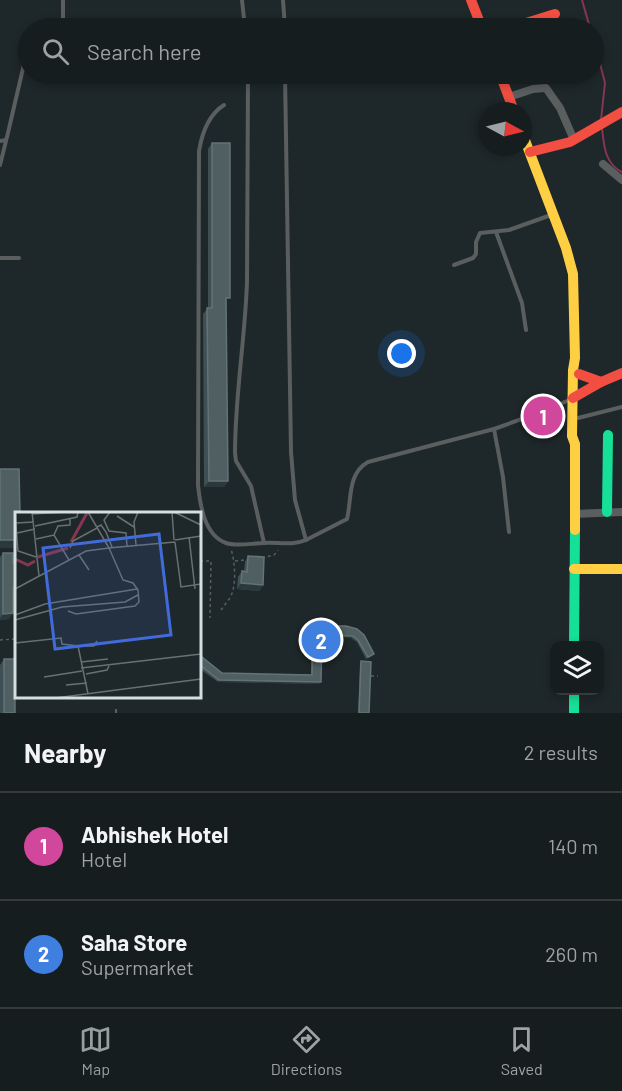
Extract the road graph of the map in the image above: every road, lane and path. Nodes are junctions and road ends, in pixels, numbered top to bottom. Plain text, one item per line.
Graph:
1 (63, 0) edge
2 (243, 0) edge
3 (283, 0) edge
4 (471, 0) edge
5 (555, 14) dead end
6 (63, 18) edge
7 (244, 18) edge
8 (284, 18) edge
9 (478, 18) edge
10 (542, 18) edge
11 (19, 84) edge
12 (248, 84) edge
13 (285, 84) edge
14 (504, 84) edge
15 (509, 97) junction
16 (511, 102) edge
17 (224, 105) dead end
18 (622, 112) edge
19 (6, 140) junction
20 (574, 140) junction
21 (0, 141) edge
22 (532, 151) edge
23 (532, 156) edge
24 (603, 164) dead end
25 (0, 165) edge
26 (622, 180) edge
27 (554, 215) junction
28 (496, 232) junction
29 (0, 258) edge
30 (19, 258) dead end
31 (454, 265) dead end
32 (526, 330) dead end
33 (575, 358) junction
34 (622, 373) edge
35 (579, 374) junction
36 (601, 382) junction
37 (576, 399) junction
38 (622, 407) edge
39 (578, 418) junction
40 (494, 429) junction
41 (609, 435) dead end
42 (574, 444) junction
43 (607, 512) junction
44 (622, 512) edge
45 (574, 514) junction
46 (509, 532) dead end
47 (306, 540) junction
48 (264, 543) junction
49 (231, 544) junction
50 (280, 544) junction
51 (261, 558) edge
52 (254, 559) edge
53 (201, 561) edge
54 (234, 561) junction
55 (574, 569) junction
56 (622, 569) edge
57 (221, 610) dead end
58 (210, 618) dead end
59 (15, 639) edge
60 (0, 640) edge
61 (574, 641) edge
62 (371, 676) edge
63 (378, 676) dead end
64 (574, 695) edge
65 (574, 713) edge

1 - 6 lane
2 - 7 lane
3 - 8 lane
4 - 9 street
5 - 10 street
11 - 19 lane
12 - 48 lane
13 - 47 lane
14 - 15 street
15 - 16 street
15 - 20 street
17 - 49 lane
18 - 20 street
19 - 21 lane
19 - 25 lane
20 - 22 street
23 - 27 street
24 - 26 street
27 - 28 lane
27 - 33 street
28 - 31 lane
28 - 32 lane
29 - 30 lane
33 - 35 street
33 - 37 street
34 - 36 street
35 - 36 street
35 - 37 street
36 - 37 street
37 - 39 street
37 - 40 lane
37 - 42 street
38 - 39 lane
39 - 42 street
40 - 46 lane
40 - 47 lane
41 - 43 street
42 - 45 street
43 - 44 street
43 - 45 street
45 - 55 street
47 - 50 lane
48 - 49 lane
48 - 50 lane
49 - 54 path
50 - 51 path
52 - 54 path
53 - 58 path
54 - 57 path
55 - 56 street
55 - 61 street
59 - 60 path
62 - 63 path
64 - 65 street

